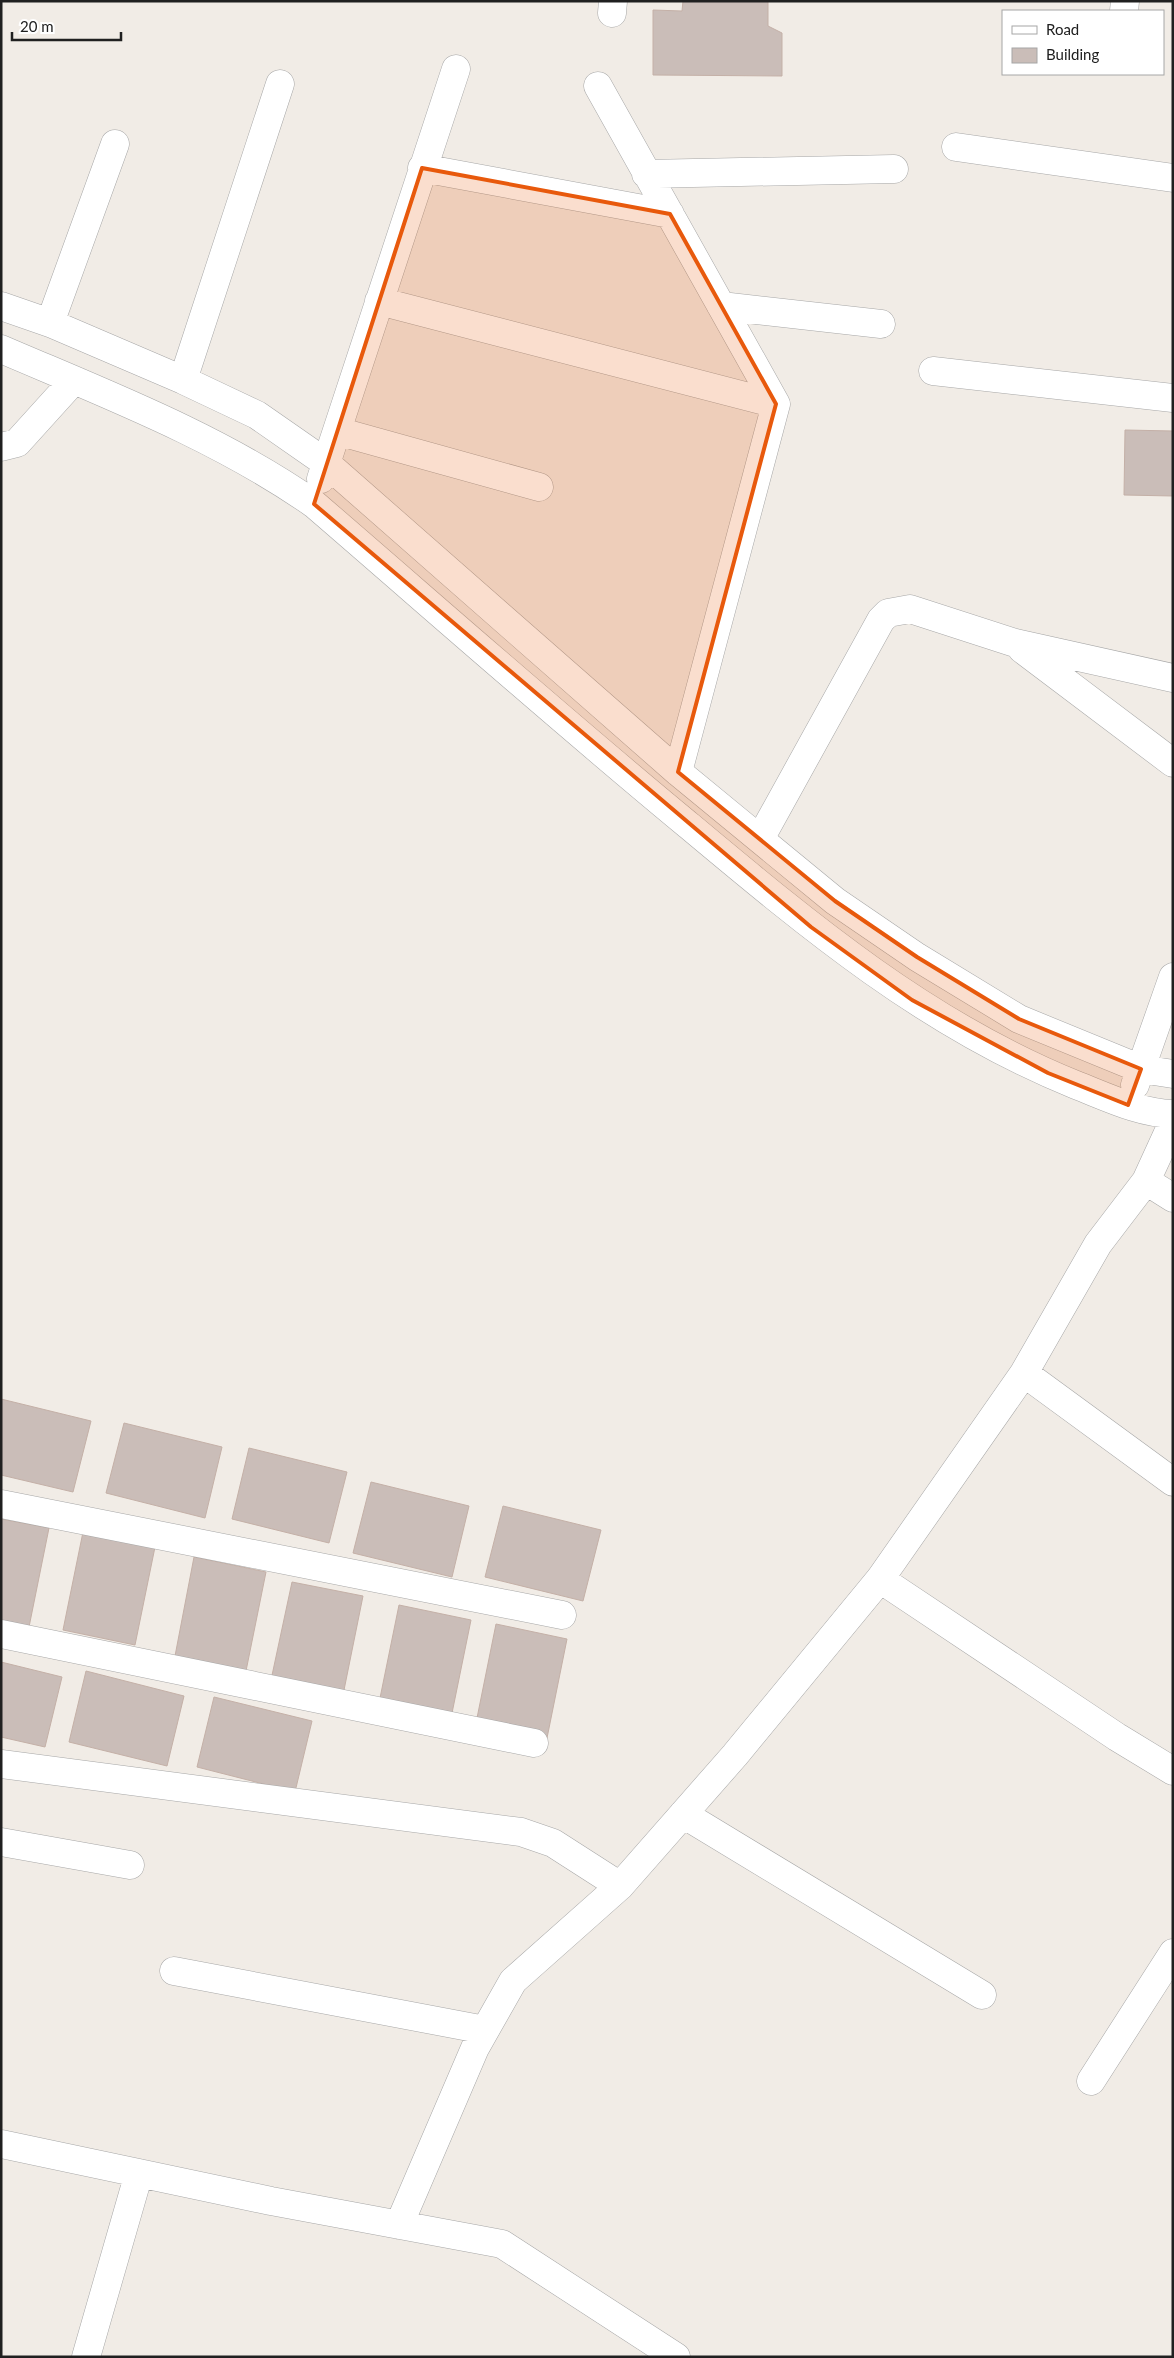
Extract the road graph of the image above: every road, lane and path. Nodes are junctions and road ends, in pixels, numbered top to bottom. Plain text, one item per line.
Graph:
1 (456, 69) dead end
2 (280, 84) dead end
3 (598, 86) dead end
4 (115, 144) dead end
5 (956, 147) dead end
6 (422, 168) junction
7 (894, 170) dead end
8 (646, 174) junction
9 (1173, 178) edge
10 (670, 214) junction
11 (379, 301) junction
12 (1, 306) edge
13 (721, 306) junction
14 (50, 323) junction
15 (881, 324) dead end
16 (1, 349) edge
17 (933, 371) dead end
18 (74, 380) junction
19 (183, 380) junction
20 (1173, 398) edge
21 (776, 404) junction
22 (337, 431) junction
23 (1, 447) edge
24 (326, 463) junction
25 (539, 488) dead end
26 (314, 504) junction
27 (1015, 643) junction
28 (1173, 678) edge
29 (1173, 763) edge
30 (678, 772) junction
31 (760, 839) junction
32 (1173, 976) edge
33 (1141, 1069) junction
34 (1173, 1074) edge
35 (1128, 1105) junction
36 (1173, 1114) edge
37 (1173, 1122) edge
38 (1146, 1181) junction
39 (1173, 1198) edge
40 (1024, 1373) junction
41 (1173, 1482) edge
42 (1, 1504) edge
43 (880, 1579) junction
44 (562, 1615) dead end
45 (1, 1634) edge
46 (534, 1743) dead end
47 (1, 1764) edge
48 (1173, 1771) edge
49 (683, 1814) junction
50 (1, 1842) edge
51 (130, 1864) dead end
52 (620, 1886) junction
53 (1173, 1953) edge
54 (174, 1971) dead end
55 (982, 1995) dead end
56 (485, 2030) junction
57 (1091, 2080) dead end
58 (1, 2144) edge
59 (139, 2173) junction
60 (399, 2225) junction
61 (86, 2357) edge
62 (675, 2357) edge

1 - 6 street
2 - 19 street
3 - 8 street
4 - 14 street
5 - 9 street
6 - 10 street
6 - 11 street
7 - 8 street
8 - 10 street
10 - 13 street
11 - 21 street
11 - 22 street
12 - 14 street
13 - 15 street
13 - 21 street
14 - 19 street
16 - 18 street
17 - 20 street
18 - 23 street
18 - 26 street
19 - 24 street
21 - 30 street
22 - 24 street
22 - 25 street
24 - 26 street
24 - 30 street
26 - 35 street
27 - 28 street
27 - 29 street
27 - 31 street
30 - 31 street
31 - 33 street
32 - 33 street
33 - 34 street
33 - 35 street
35 - 36 street
37 - 38 street
38 - 39 street
38 - 40 street
40 - 41 street
40 - 43 street
42 - 44 street
43 - 48 street
43 - 49 street
45 - 46 street
47 - 52 street
49 - 52 street
49 - 55 street
50 - 51 street
52 - 56 street
53 - 57 street
54 - 56 street
56 - 60 street
58 - 59 street
59 - 60 street
59 - 61 street
60 - 62 street

